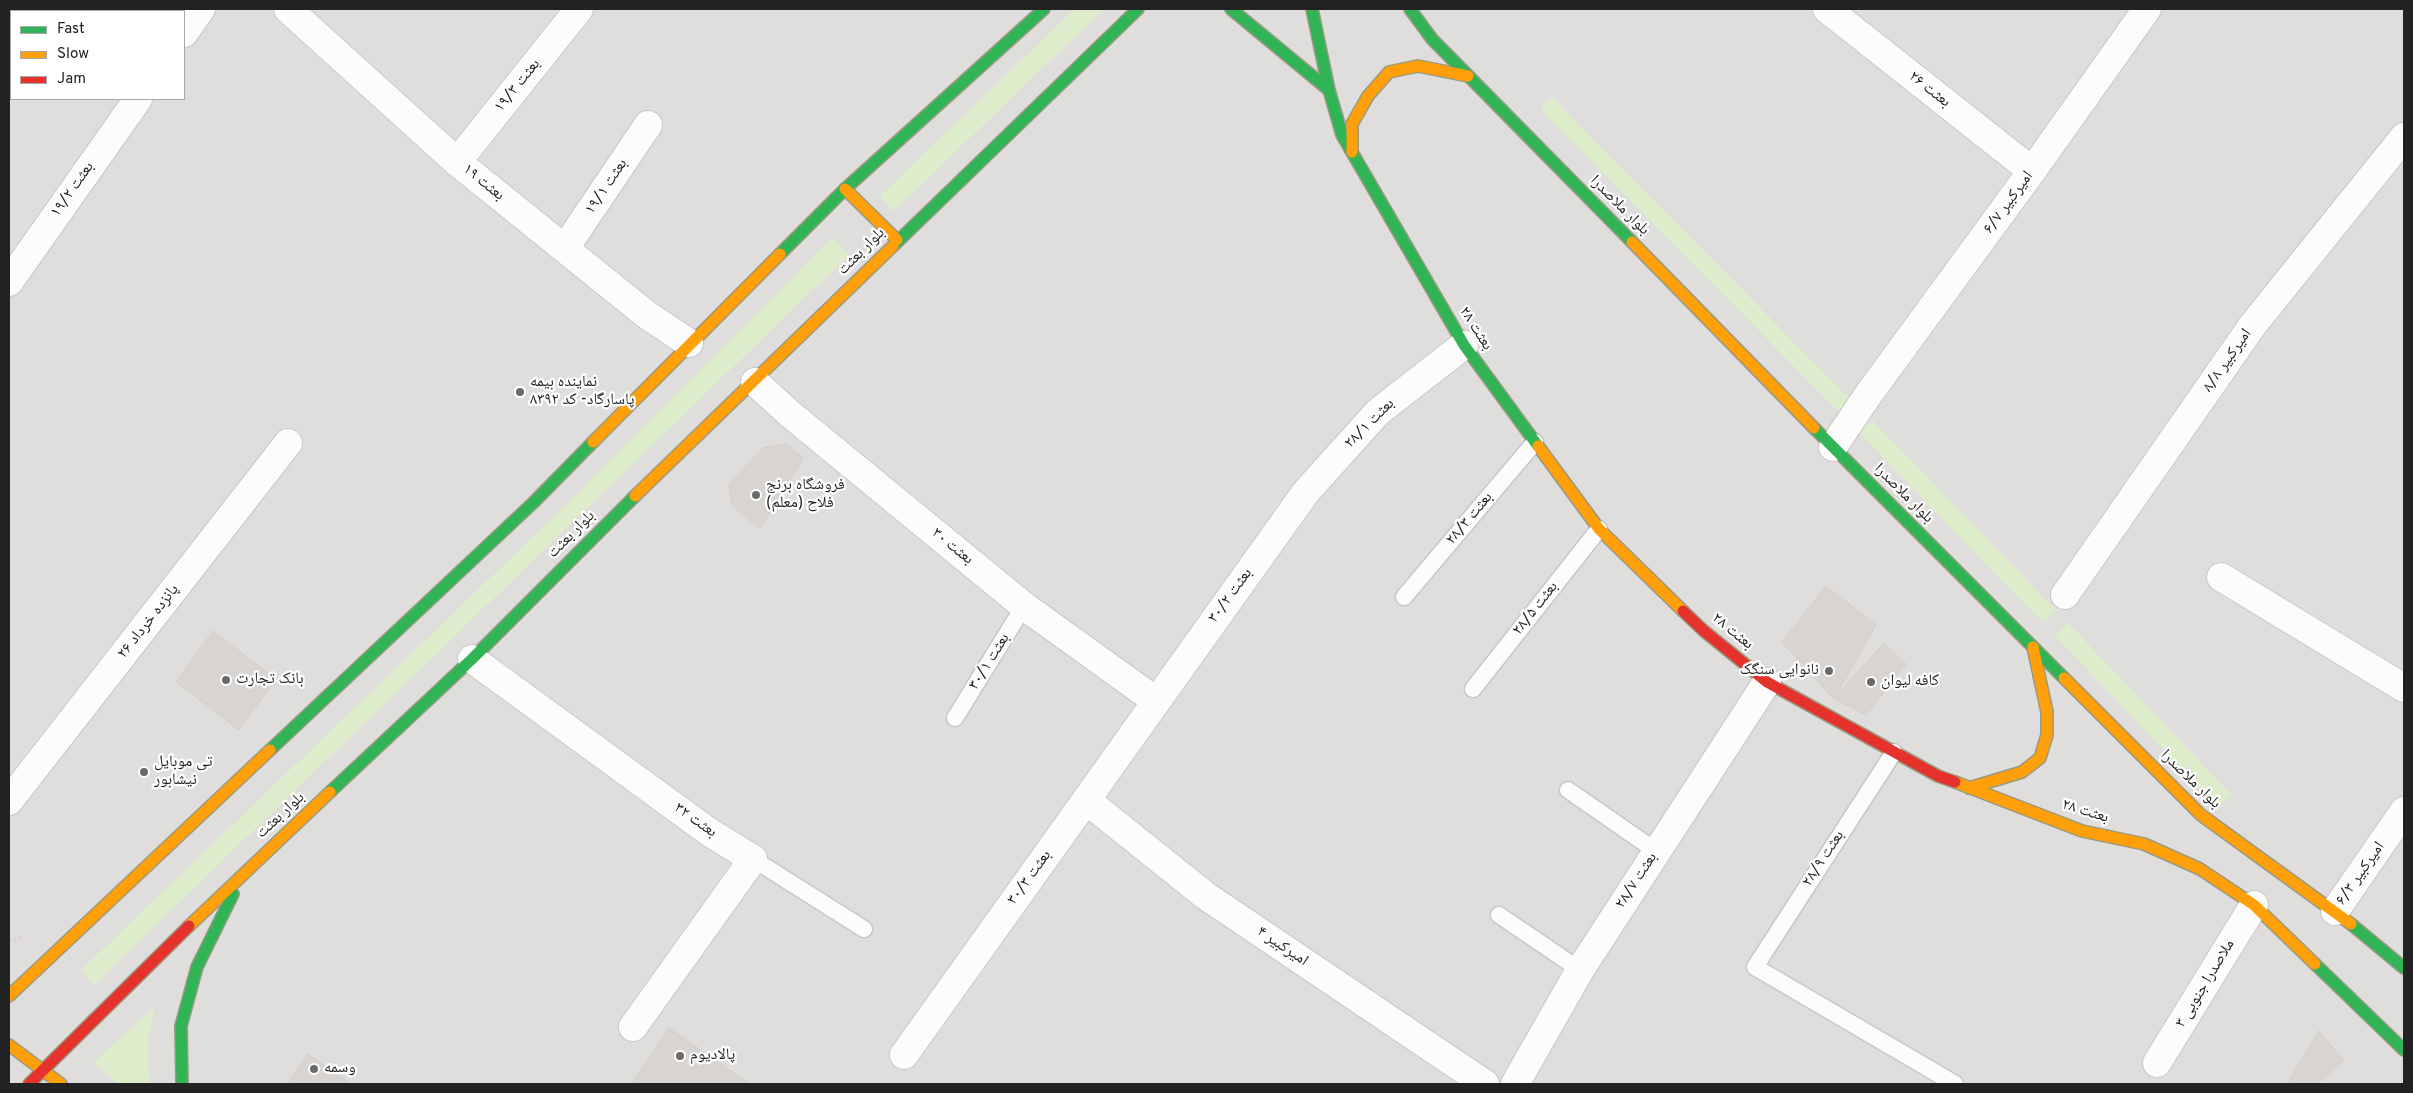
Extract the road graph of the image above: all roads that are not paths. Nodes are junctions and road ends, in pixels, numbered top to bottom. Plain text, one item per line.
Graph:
1 (201, 9) edge
2 (288, 9) edge
3 (579, 9) edge
4 (1044, 9) edge
5 (1138, 9) edge
6 (1231, 9) edge
7 (1312, 9) edge
8 (1410, 9) edge
9 (1827, 9) edge
10 (2146, 9) edge
11 (185, 33) edge
12 (1468, 76) junction
13 (1328, 90) junction
14 (137, 100) edge
15 (648, 125) dead end
16 (2404, 137) edge
17 (1352, 152) junction
18 (457, 162) junction
19 (2032, 171) junction
20 (845, 189) junction
21 (897, 240) junction
22 (565, 248) junction
23 (9, 282) edge
24 (690, 343) junction
25 (1464, 345) junction
26 (755, 382) junction
27 (1535, 442) junction
28 (288, 444) dead end
29 (1833, 447) junction
30 (1306, 492) joint
31 (1599, 529) junction
32 (2221, 577) dead end
33 (2065, 595) dead end
34 (1404, 597) dead end
35 (1024, 606) junction
36 (2033, 647) junction
37 (472, 659) junction
38 (1767, 682) junction
39 (2404, 688) edge
40 (1473, 689) dead end
41 (1156, 701) junction
42 (955, 718) dead end
43 (1894, 752) junction
44 (1969, 788) junction
45 (1568, 790) dead end
46 (1086, 800) junction
47 (9, 801) edge
48 (2404, 811) edge
49 (1656, 852) junction
50 (753, 859) junction
51 (243, 873) junction
52 (2254, 905) junction
53 (2335, 911) junction
54 (1499, 915) dead end
55 (864, 929) dead end
56 (2404, 968) edge
57 (1580, 970) junction
58 (9, 996) edge
59 (633, 1027) dead end
60 (9, 1045) edge
61 (2404, 1050) edge
62 (904, 1055) dead end
63 (2158, 1063) dead end
64 (43, 1071) junction
65 (29, 1084) edge
66 (61, 1084) edge
67 (182, 1084) edge
68 (1485, 1084) edge
69 (1515, 1084) edge
70 (1955, 1084) edge

1 - 11 street
2 - 18 street, بعثت ۱۹
3 - 18 street, بعثت ۱۹/۳
4 - 20 main road
5 - 21 main road, بلوار بعثت
6 - 13 main road
7 - 13 main road, بعثت ۲۸
8 - 12 main road, بلوار ملاصدرا
9 - 19 street, بعثت ۲۶
10 - 19 street, امیرکبیر ۶/۷
12 - 17 main road
12 - 29 main road, بلوار ملاصدرا
13 - 17 main road, بعثت ۲۸
14 - 23 street, بعثت ۱۹/۲
15 - 22 street, بعثت ۱۹/۱
16 - 33 street, امیرکبیر ۸/۸
17 - 25 main road, بعثت ۲۸
18 - 22 street, بعثت ۱۹
19 - 29 street, امیرکبیر ۶/۷
20 - 21 main road
20 - 24 main road
21 - 26 main road, بلوار بعثت
22 - 24 street, بعثت ۱۹
24 - 58 main road
25 - 27 main road, بعثت ۲۸
25 - 30 street, بعثت ۲۸/۱
26 - 35 street, بعثت ۳۰
26 - 37 main road, بلوار بعثت
27 - 31 main road, بعثت ۲۸
27 - 34 lane, بعثت ۲۸/۳
28 - 47 street, پانزده خرداد ۲۶
29 - 36 main road, بلوار ملاصدرا
30 - 41 street, بعثت ۳۰/۲
31 - 38 main road, بعثت ۲۸
31 - 40 lane, بعثت ۲۸/۵
32 - 39 street
35 - 41 street, بعثت ۳۰
35 - 42 lane, بعثت ۳۰/۱
36 - 44 main road
36 - 53 main road, بلوار ملاصدرا
37 - 50 street, بعثت ۳۲
37 - 51 main road, بلوار بعثت
38 - 43 main road, بعثت ۲۸
38 - 49 street, بعثت ۲۸/۷
41 - 46 street, بعثت ۳۰/۳
43 - 44 main road, بعثت ۲۸
43 - 70 lane, بعثت ۲۸/۹
44 - 52 main road, بعثت ۲۸
45 - 49 lane
46 - 62 street, بعثت ۳۰/۳
46 - 68 street, امیرکبیر ۴
48 - 53 street, امیرکبیر ۶/۳
49 - 57 street, بعثت ۲۸/۷
50 - 55 lane
50 - 59 street
51 - 64 main road, بلوار بعثت
51 - 67 main road
52 - 61 main road, بعثت ۲۸
52 - 63 street, ملاصدرا جنوبی ۳
53 - 56 main road, بلوار ملاصدرا
54 - 57 lane
57 - 69 street, بعثت ۲۸/۷
60 - 64 main road
64 - 65 main road, بلوار بعثت
64 - 66 main road

